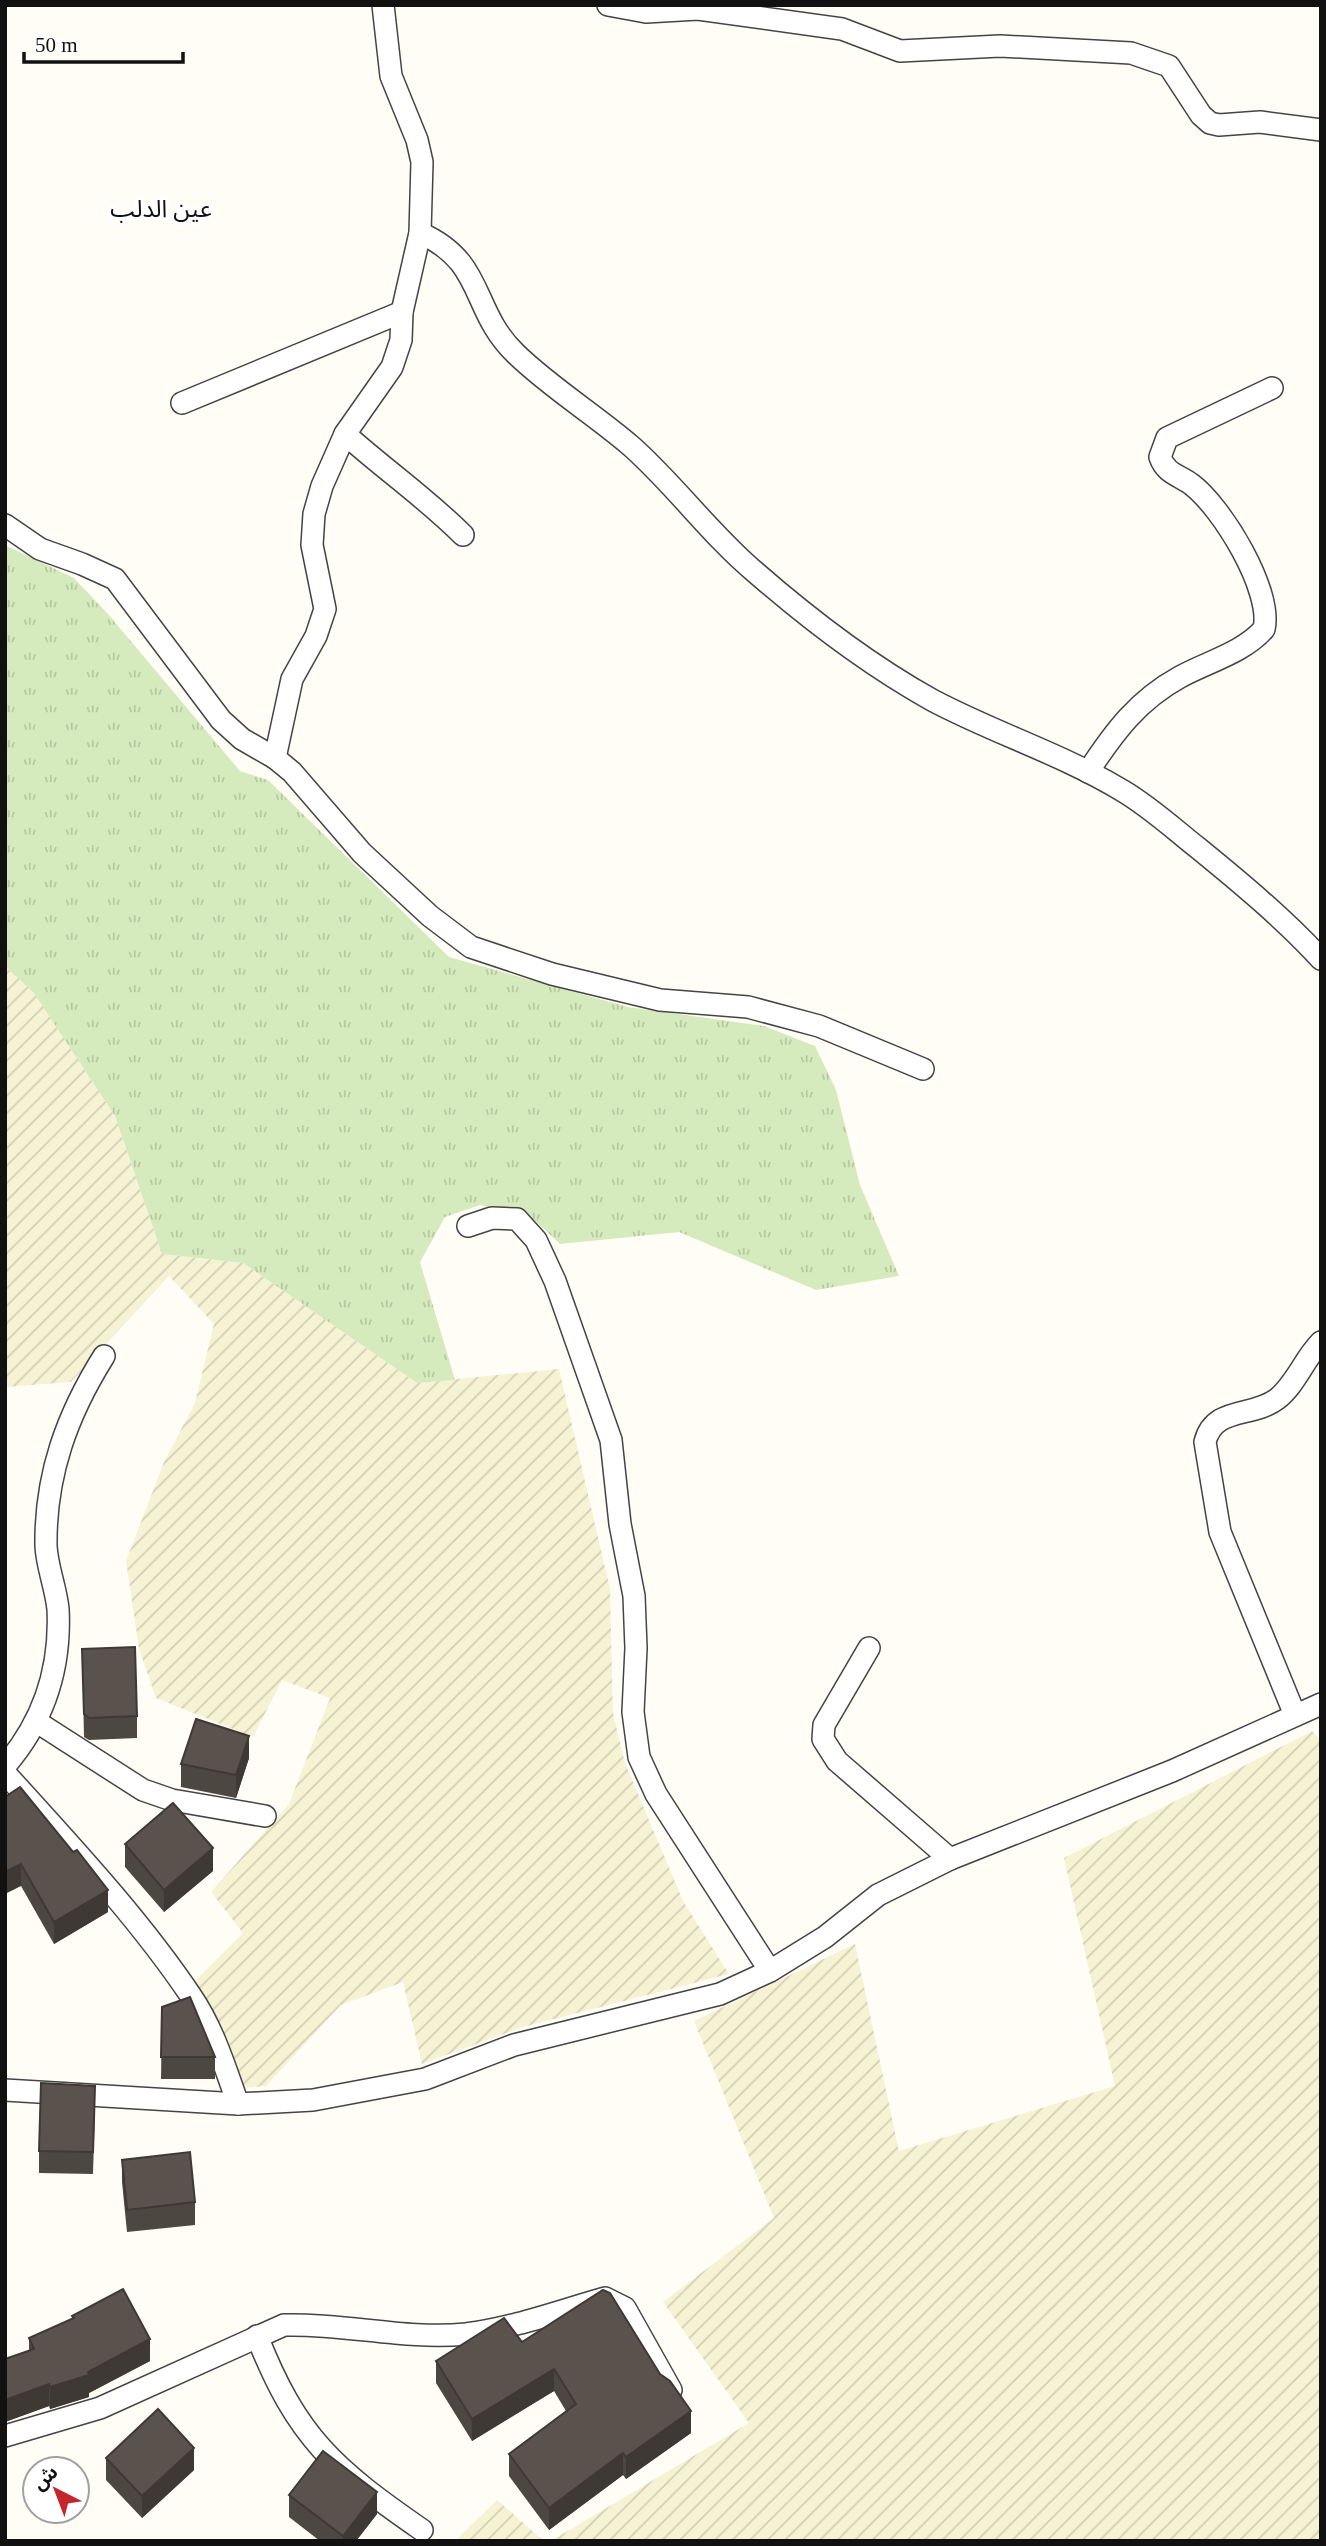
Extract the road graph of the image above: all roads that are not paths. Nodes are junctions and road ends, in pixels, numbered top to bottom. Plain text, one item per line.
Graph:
1 (383, 5) edge
2 (608, 5) edge
3 (699, 7) edge
4 (1321, 130) edge
5 (420, 233) junction
6 (402, 312) junction
7 (1272, 388) dead end
8 (182, 403) dead end
9 (345, 434) junction
10 (5, 525) edge
11 (463, 536) dead end
12 (275, 758) junction
13 (1088, 772) junction
14 (1321, 959) edge
15 (923, 1069) dead end
16 (468, 1226) dead end
17 (1321, 1342) edge
18 (104, 1356) dead end
19 (869, 1648) dead end
20 (1321, 1704) edge
21 (1295, 1715) junction
22 (37, 1723) junction
23 (5, 1766) edge
24 (5, 1773) edge
25 (265, 1816) dead end
26 (950, 1858) junction
27 (770, 1971) junction
28 (5, 2090) edge
29 (238, 2104) junction
30 (257, 2336) junction
31 (671, 2390) edge
32 (5, 2436) edge
33 (422, 2530) dead end

1 - 5 street
2 - 3 street
3 - 4 street
5 - 6 street
5 - 13 street
6 - 8 street
6 - 9 street
7 - 13 street
9 - 11 street
9 - 12 street
10 - 12 street
12 - 15 street
13 - 14 street
16 - 27 street
17 - 21 street
18 - 22 street
19 - 26 street
20 - 21 street
21 - 26 street
22 - 23 street
22 - 25 street
24 - 29 street
26 - 27 street
27 - 29 street
28 - 29 street
30 - 31 street
30 - 32 street
30 - 33 street

